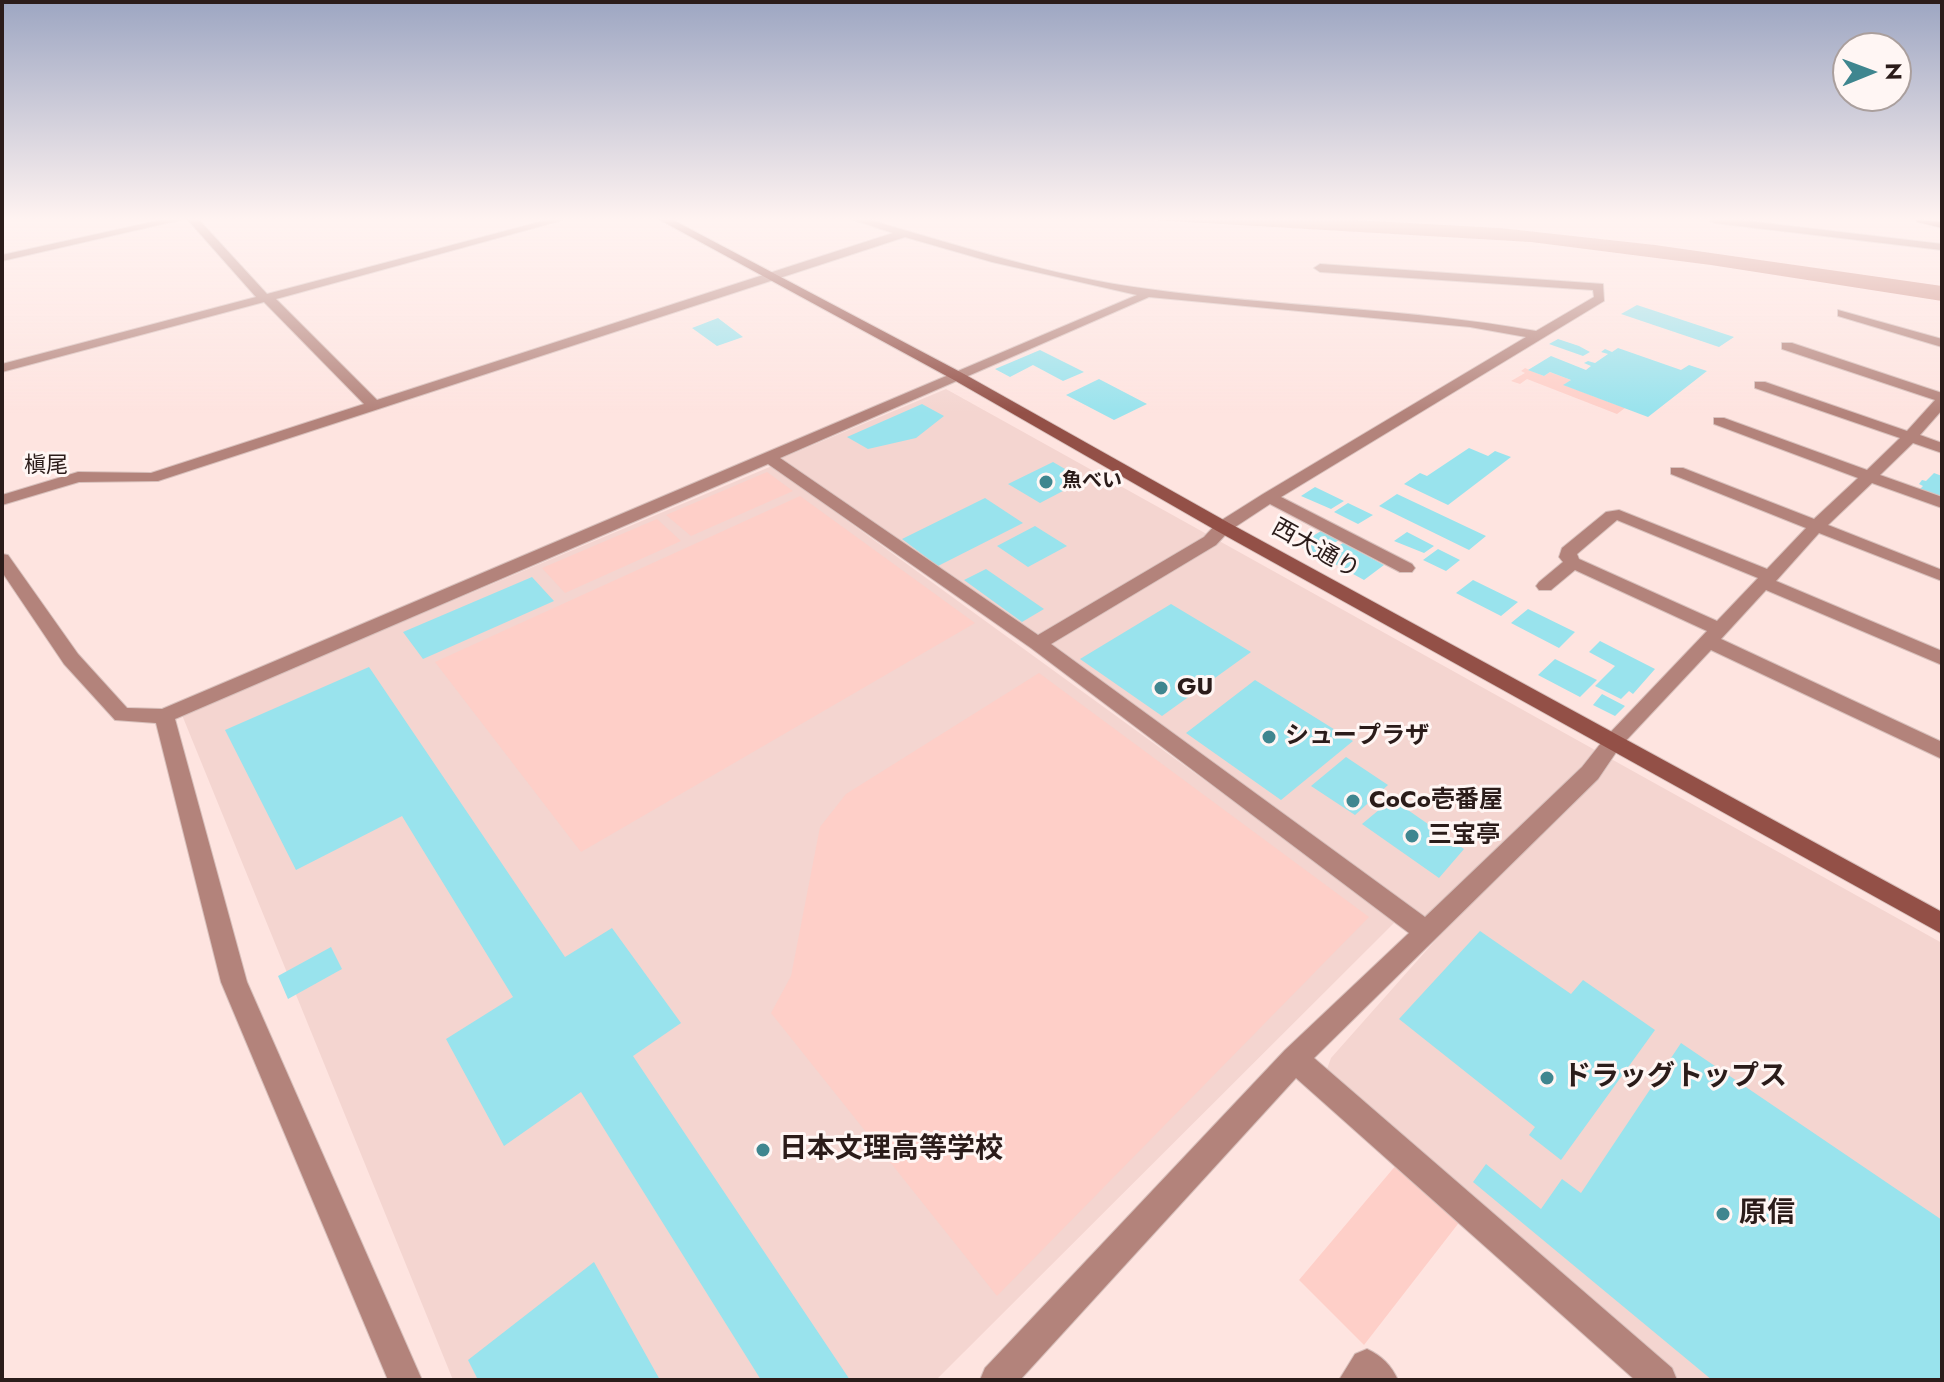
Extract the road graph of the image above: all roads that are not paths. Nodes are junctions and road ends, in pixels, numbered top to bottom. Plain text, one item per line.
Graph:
1 (252, 284) edge
2 (315, 284) edge
3 (746, 284) edge
4 (783, 284) edge
5 (1107, 284) edge
6 (1562, 284) edge
7 (1146, 293) junction
8 (264, 298) junction
9 (1842, 313) dead end
10 (1537, 335) junction
11 (1815, 339) dead end
12 (1942, 343) edge
13 (1787, 346) dead end
14 (1802, 351) junction
15 (2, 368) edge
16 (959, 377) junction
17 (1760, 385) dead end
18 (1942, 399) edge
19 (373, 405) junction
20 (1719, 421) dead end
21 (1910, 437) junction
22 (1942, 448) edge
23 (771, 459) junction
24 (1677, 471) dead end
25 (1868, 476) junction
26 (1269, 497) junction
27 (2, 500) edge
28 (1942, 503) edge
29 (1223, 527) junction
30 (1816, 527) junction
31 (2, 559) edge
32 (1573, 563) junction
33 (1406, 568) dead end
34 (1942, 576) edge
35 (1768, 580) junction
36 (1545, 586) dead end
37 (1716, 636) junction
38 (1038, 644) junction
39 (1942, 658) edge
40 (164, 716) junction
41 (1612, 743) junction
42 (1942, 751) edge
43 (1942, 924) edge
44 (1425, 931) junction
45 (1295, 1059) junction
46 (405, 1380) edge
47 (997, 1380) edge
48 (1356, 1380) edge
49 (1381, 1380) edge
50 (1660, 1380) edge

1 - 8 street
2 - 8 street
3 - 19 street
4 - 16 street, 西大通り
5 - 7 street
6 - 10 street
7 - 10 street
7 - 16 street
8 - 15 street
8 - 19 street
9 - 12 street
10 - 26 street
11 - 14 street
13 - 14 street
14 - 18 street
16 - 23 street
16 - 29 street, 西大通り
17 - 21 street
18 - 21 street
19 - 27 street
20 - 25 street
21 - 22 street
21 - 25 street
23 - 38 street
23 - 40 street
24 - 30 street
25 - 28 street
25 - 30 street
26 - 29 street
26 - 33 street
29 - 38 street
29 - 41 street, 西大通り
30 - 34 street
30 - 35 street
31 - 40 street
32 - 35 street
32 - 36 street
32 - 37 street
35 - 37 street
35 - 39 street
37 - 41 street
37 - 42 street
38 - 44 street
40 - 46 street
41 - 43 street, 西大通り
41 - 44 street
44 - 45 street
45 - 47 street
45 - 50 street
48 - 49 street

